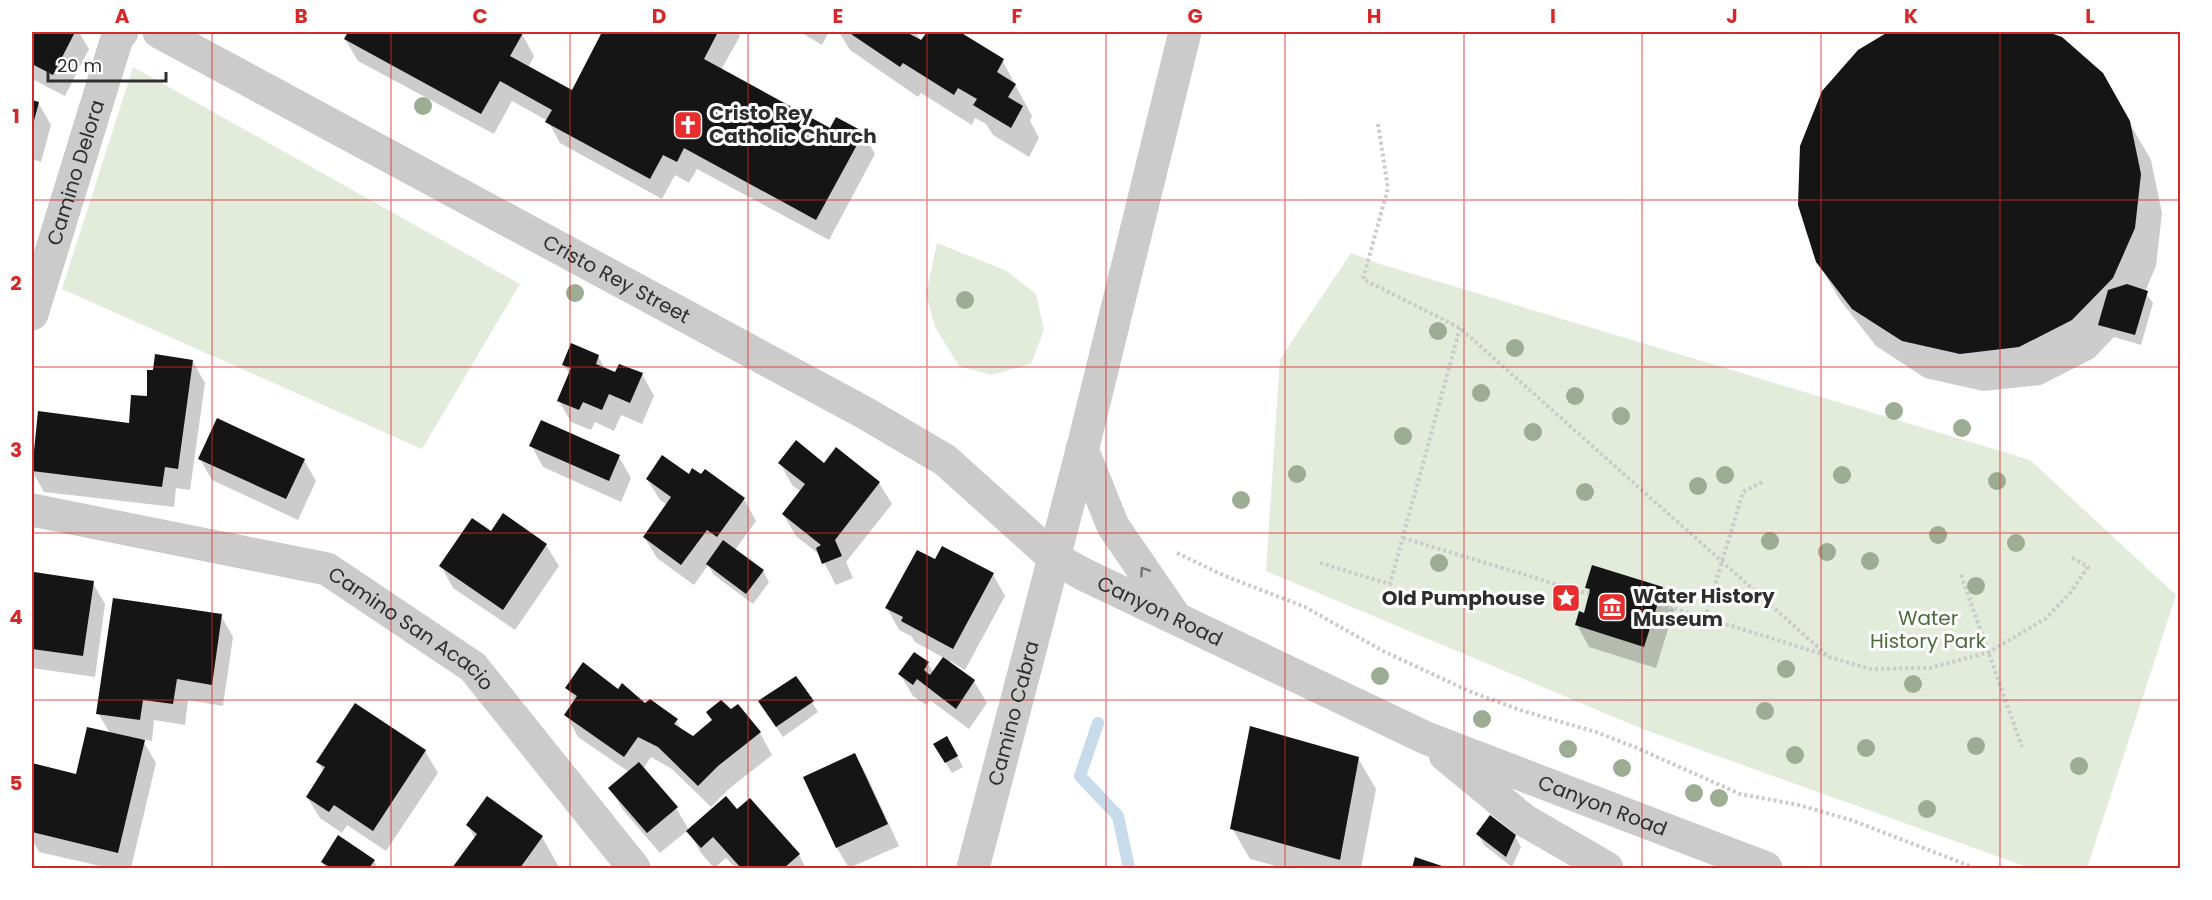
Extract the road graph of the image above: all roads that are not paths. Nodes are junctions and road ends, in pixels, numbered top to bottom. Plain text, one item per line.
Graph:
1 (122, 32) edge
2 (159, 32) edge
3 (1185, 32) edge
4 (32, 314) edge
5 (1083, 449) junction
6 (32, 510) edge
7 (1054, 558) junction
8 (1177, 619) junction
9 (1426, 738) junction
10 (634, 868) edge
11 (973, 868) edge
12 (1607, 868) edge
13 (1766, 868) edge

1 - 4 street, Camino Delora
2 - 7 street, Cristo Rey Street
3 - 5 street
5 - 7 street
8 -> 5 street
6 - 10 street, Camino San Acacio
7 - 8 street, Canyon Road
7 - 11 street, Camino Cabra
8 - 9 street, Canyon Road
9 - 12 street
9 - 13 street, Canyon Road

